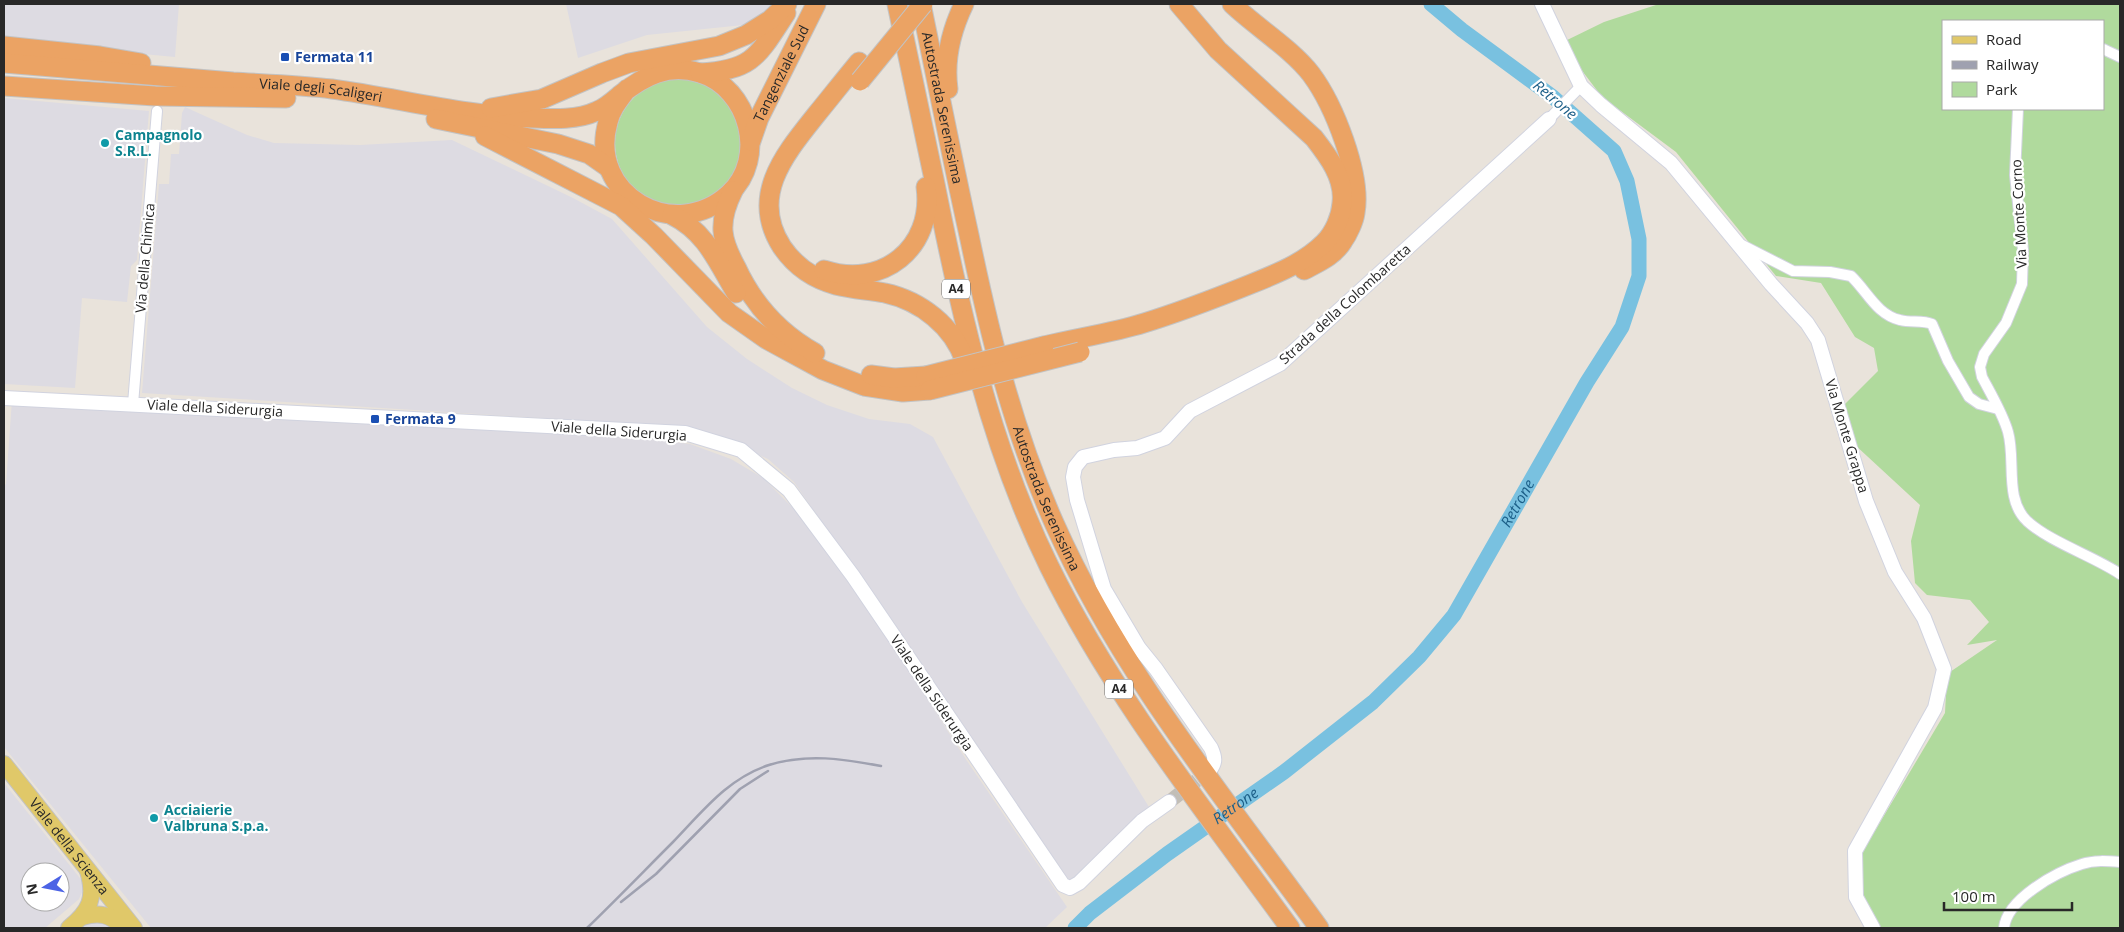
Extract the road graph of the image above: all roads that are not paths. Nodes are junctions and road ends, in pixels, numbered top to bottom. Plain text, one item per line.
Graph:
1 (788, 4) edge
2 (792, 4) edge
3 (816, 4) edge
4 (892, 4) edge
5 (897, 4) edge
6 (907, 4) edge
7 (922, 4) edge
8 (964, 4) edge
9 (1179, 4) edge
10 (1232, 4) edge
11 (1542, 4) edge
12 (4, 46) edge
13 (2104, 49) edge
14 (2120, 56) edge
15 (4, 63) edge
16 (44, 72) junction
17 (700, 73) junction
18 (4, 74) edge
19 (258, 84) junction
20 (4, 86) edge
21 (627, 89) junction
22 (1577, 90) junction
23 (286, 98) junction
24 (2018, 110) edge
25 (156, 111) dead end
26 (457, 117) junction
27 (1549, 119) joint
28 (750, 144) junction
29 (609, 168) junction
30 (735, 187) junction
31 (672, 215) junction
32 (1736, 242) junction
33 (986, 315) junction
34 (803, 360) junction
35 (928, 383) junction
36 (4, 398) edge
37 (133, 404) junction
38 (1998, 409) junction
39 (1049, 565) junction
40 (2120, 574) edge
41 (4, 764) edge
42 (1210, 770) dead end
43 (1169, 802) tunnel mouth
44 (2120, 862) edge
45 (87, 869) junction
46 (82, 917) junction
47 (125, 927) edge
48 (69, 928) edge
49 (1290, 928) edge
50 (1319, 928) edge
51 (1874, 928) edge
52 (2004, 928) edge

1 - 26 highway
2 - 17 highway, Tangenziale Sud
3 - 28 highway, Tangenziale Sud
4 - 7 highway, bridge
5 - 39 highway, Autostrada Serenissima / A4
6 - 39 highway
7 - 33 highway, Autostrada Serenissima / A4
8 - 33 highway
9 - 35 highway, bridge
10 - 35 highway, bridge
11 - 22 street, Via Monte Grappa
12 - 19 highway
13 - 14 street
15 - 16 highway, Viale degli Scaligeri
16 - 18 highway, Viale degli Scaligeri
16 - 19 highway, Viale degli Scaligeri
16 - 23 highway, Viale degli Scaligeri
17 - 21 highway, Viale degli Scaligeri
17 - 28 highway, Viale degli Scaligeri
19 - 26 highway, Viale degli Scaligeri
20 - 23 highway
21 - 26 highway, Viale degli Scaligeri
21 - 29 highway, Viale degli Scaligeri
22 - 27 street
22 - 32 street, Via Monte Grappa
23 - 26 highway, Viale degli Scaligeri
24 - 38 street, Via Monte Corno
25 - 37 street, Via della Chimica
26 - 29 highway, Viale degli Scaligeri
26 - 34 highway
27 - 42 street, Strada della Colombaretta
28 - 30 highway, Viale degli Scaligeri
29 - 31 highway, Viale degli Scaligeri
30 - 31 highway, Viale degli Scaligeri
30 - 35 highway
31 - 34 highway
32 - 38 street
32 - 51 street, Via Monte Grappa
33 - 50 highway, Autostrada Serenissima / A4
34 - 35 highway
36 - 37 street, Viale della Siderurgia
37 - 43 street, Viale della Siderurgia
38 - 40 street, Via Monte Corno
39 - 49 highway, Autostrada Serenissima / A4
41 - 45 main road, Viale della Scienza
44 - 52 street
45 - 46 main road
45 - 47 main road, Viale della Scienza
46 - 47 main road
46 - 48 main road

